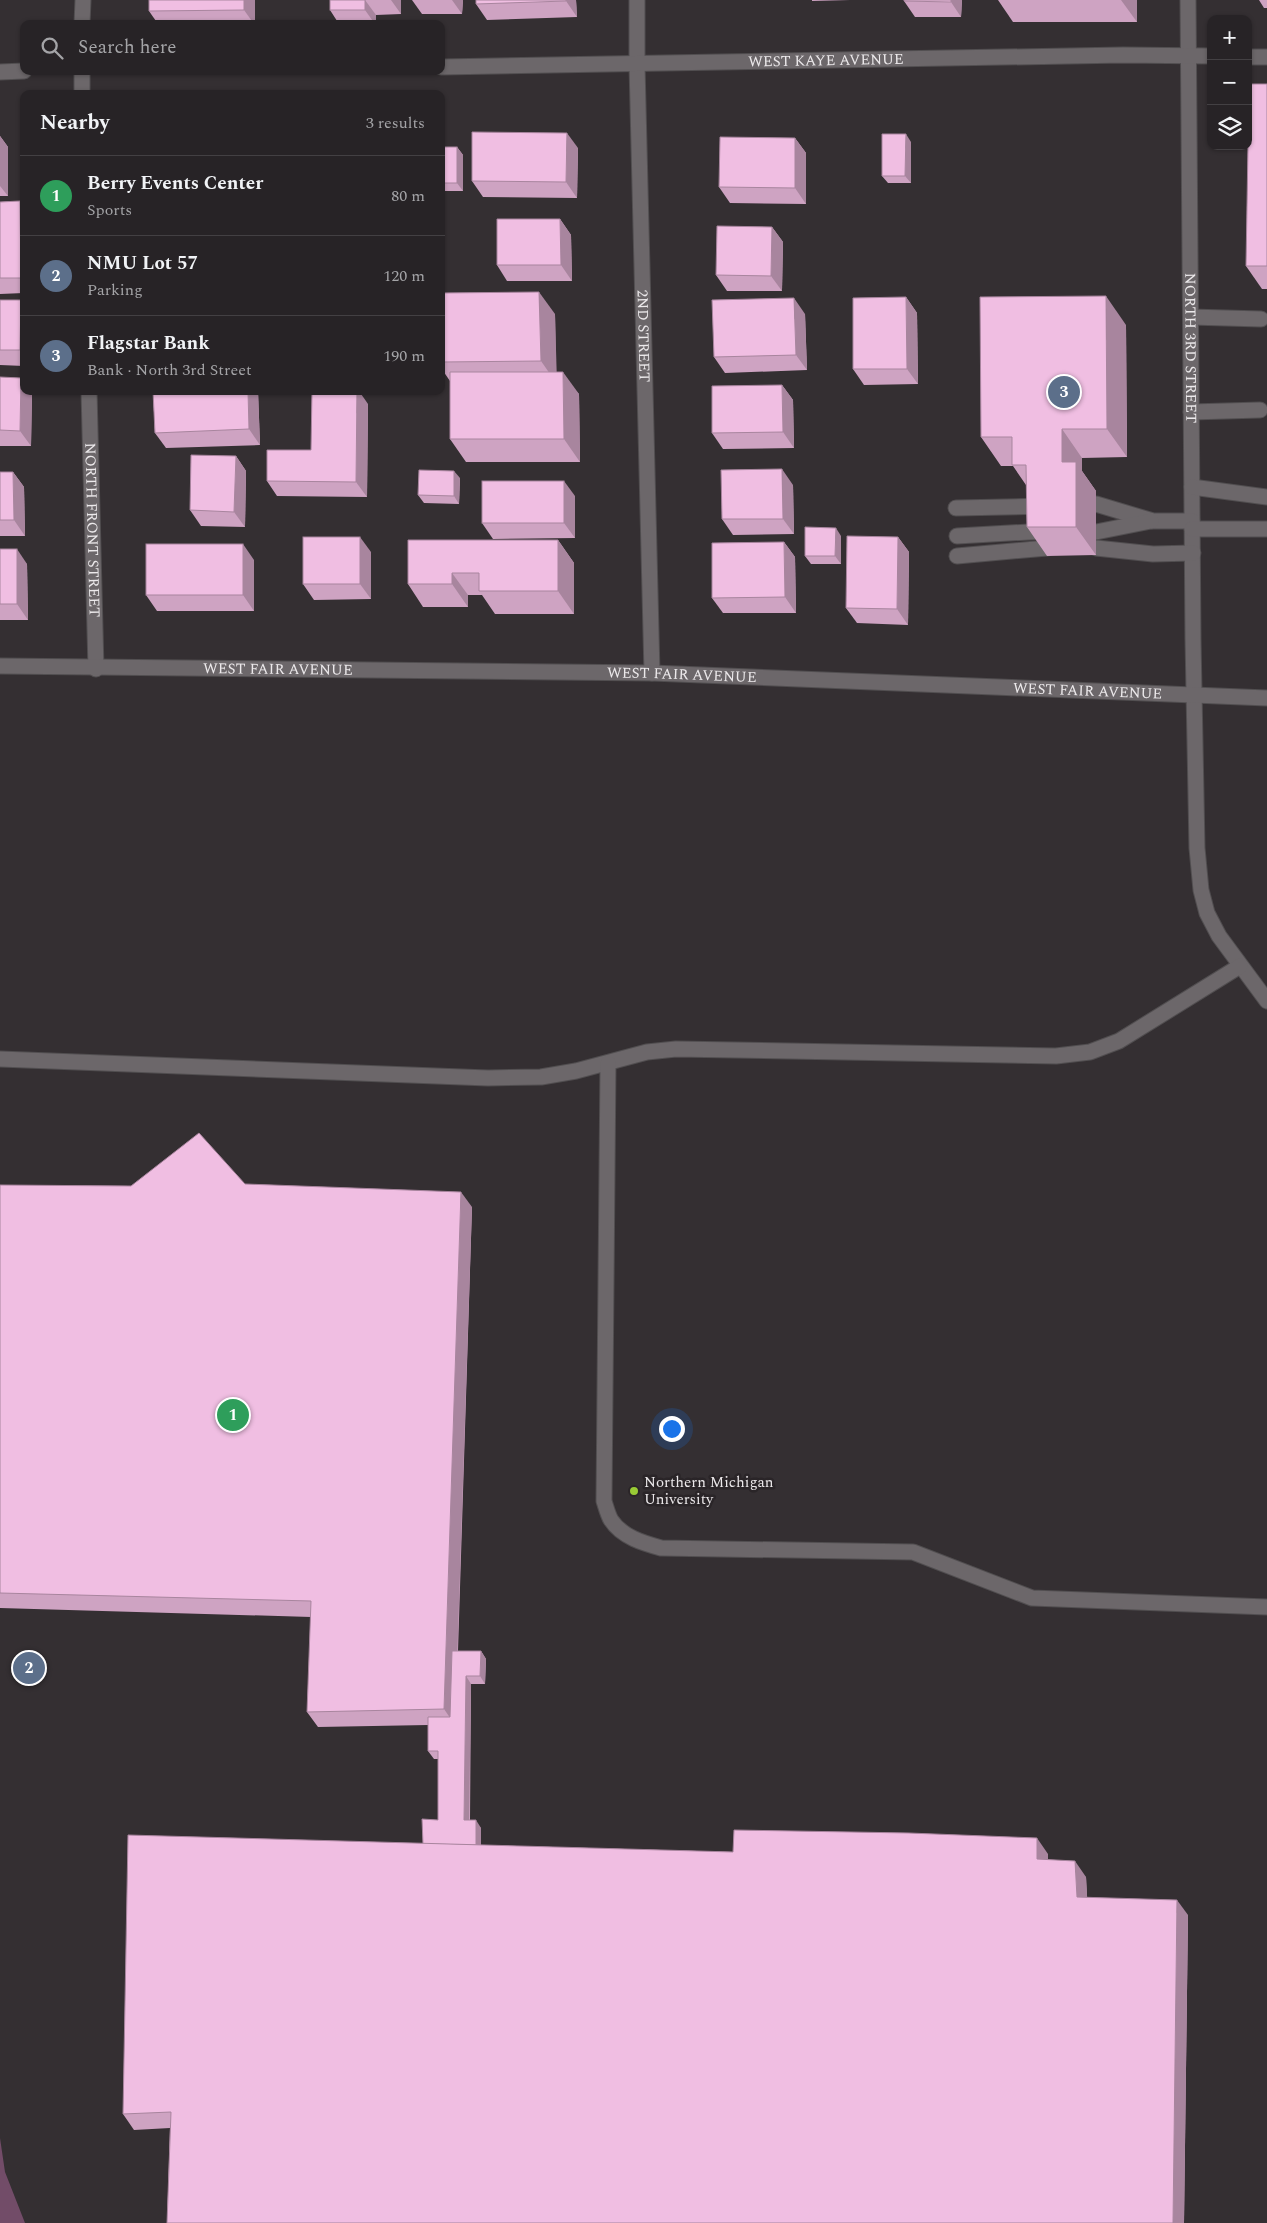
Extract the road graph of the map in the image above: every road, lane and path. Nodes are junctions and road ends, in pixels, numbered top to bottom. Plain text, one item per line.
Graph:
1 (83, 0) edge
2 (637, 0) edge
3 (1188, 0) edge
4 (82, 20) edge
5 (1188, 56) junction
6 (1207, 56) edge
7 (1252, 57) edge
8 (1267, 57) edge
9 (637, 65) junction
10 (445, 67) edge
11 (20, 71) edge
12 (0, 72) edge
13 (82, 75) edge
14 (82, 90) edge
15 (1191, 317) junction
16 (1261, 319) dead end
17 (89, 395) edge
18 (1260, 410) dead end
19 (1192, 412) junction
20 (1192, 487) junction
21 (1267, 497) edge
22 (1096, 504) dead end
23 (1047, 506) edge
24 (956, 508) dead end
25 (1152, 521) junction
26 (1192, 525) junction
27 (1267, 529) edge
28 (1047, 531) edge
29 (1096, 532) dead end
30 (957, 536) dead end
31 (1047, 548) edge
32 (1096, 548) dead end
33 (1193, 553) junction
34 (957, 556) dead end
35 (0, 666) edge
36 (96, 669) junction
37 (652, 674) junction
38 (1194, 696) junction
39 (1267, 698) edge
40 (1240, 966) junction
41 (1267, 1001) edge
42 (0, 1059) edge
43 (608, 1063) junction
44 (1267, 1607) edge

1 - 4 street
2 - 9 street, 2ND STREET
3 - 5 street, NORTH 3RD STREET
5 - 6 street, WEST KAYE AVENUE
5 - 9 street, WEST KAYE AVENUE
5 - 15 street, NORTH 3RD STREET
7 - 8 street
9 - 10 street, WEST KAYE AVENUE
9 - 37 street, 2ND STREET
11 - 12 street
13 - 14 street
15 - 16 street
15 - 19 street, NORTH 3RD STREET
17 - 36 street, NORTH FRONT STREET
18 - 19 street
19 - 20 street, NORTH 3RD STREET
20 - 21 street
20 - 26 street, NORTH 3RD STREET
22 - 25 street
23 - 24 street
25 - 26 street
25 - 29 street
26 - 27 street
26 - 33 street, NORTH 3RD STREET
28 - 30 street
31 - 34 street
32 - 33 street
33 - 38 street, NORTH 3RD STREET
35 - 36 street, WEST FAIR AVENUE
36 - 37 street, WEST FAIR AVENUE
37 - 38 street, WEST FAIR AVENUE
38 - 39 street, WEST FAIR AVENUE
38 - 40 street, NORTH 3RD STREET
40 - 41 street, NORTH 3RD STREET
40 - 43 street
42 - 43 street
43 - 44 street

